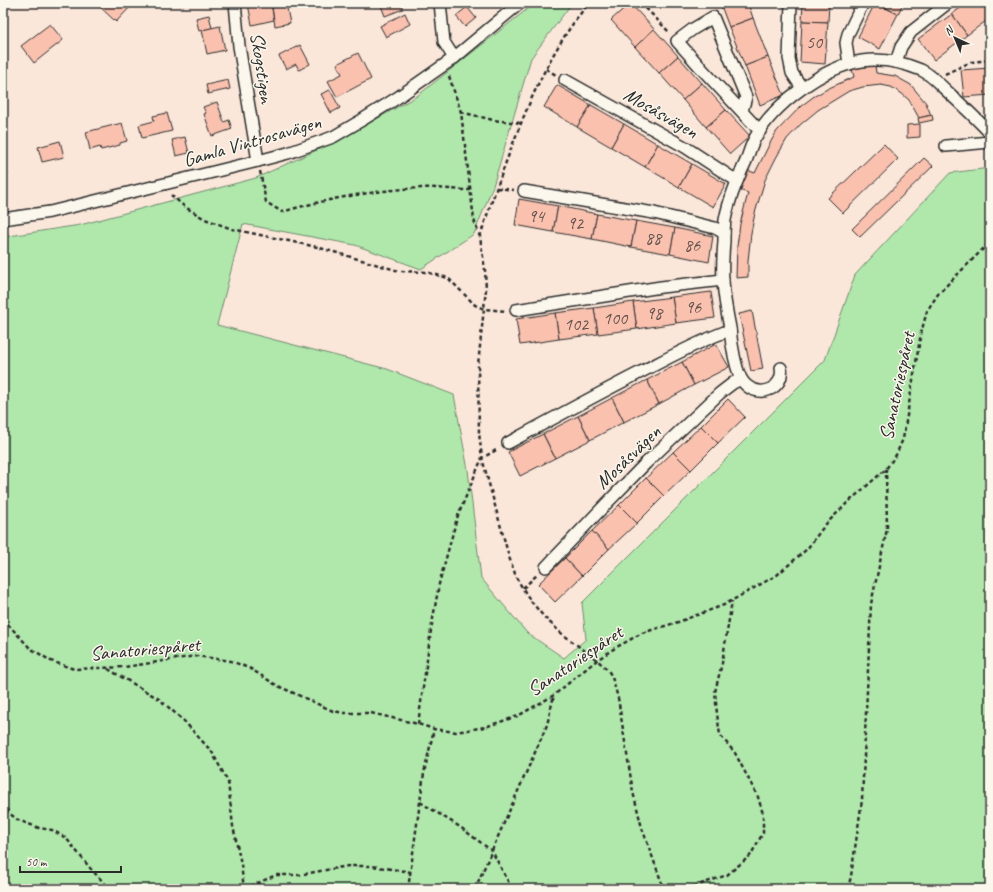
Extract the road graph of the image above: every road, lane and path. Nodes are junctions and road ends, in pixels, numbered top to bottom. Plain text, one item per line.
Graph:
1 (235, 3) edge
2 (440, 3) edge
3 (520, 3) edge
4 (589, 3) edge
5 (641, 3) edge
6 (791, 3) edge
7 (863, 3) edge
8 (948, 3) edge
9 (677, 41) junction
10 (990, 60) edge
11 (449, 61) junction
12 (896, 62) junction
13 (849, 64) junction
14 (934, 79) junction
15 (565, 80) dead end
16 (802, 88) junction
17 (742, 111) junction
18 (461, 112) junction
19 (520, 123) junction
20 (760, 131) junction
21 (990, 133) edge
22 (990, 142) edge
23 (946, 146) dead end
24 (258, 161) junction
25 (737, 181) junction
26 (160, 185) junction
27 (497, 188) junction
28 (470, 190) junction
29 (524, 191) joint
30 (3, 219) edge
31 (724, 233) junction
32 (480, 237) junction
33 (990, 242) edge
34 (723, 280) junction
35 (484, 309) junction
36 (516, 310) joint
37 (730, 330) junction
38 (781, 368) dead end
39 (741, 379) junction
40 (508, 443) joint
41 (482, 458) junction
42 (886, 469) junction
43 (546, 567) joint
44 (523, 588) junction
45 (732, 600) junction
46 (3, 619) edge
47 (597, 660) junction
48 (107, 669) junction
49 (554, 695) junction
50 (418, 724) junction
51 (434, 729) junction
52 (420, 802) junction
53 (3, 803) edge
54 (492, 851) junction
55 (411, 872) junction
56 (110, 889) edge
57 (244, 889) edge
58 (408, 889) edge
59 (475, 889) edge
60 (512, 889) edge
61 (664, 889) edge
62 (687, 889) edge
63 (848, 889) edge

1 - 24 street, Skogstigen
2 - 11 street
3 - 11 street, Gamla Vintrosavägen
4 - 19 path
5 - 9 path
6 - 16 street
7 - 13 street
8 - 12 street
9 - 17 street
9 - 17 street
10 - 14 path
11 - 18 path
11 - 24 street, Gamla Vintrosavägen
12 - 13 street
12 - 14 street
13 - 16 street
14 - 21 street
15 - 25 street, Mosåsvägen
16 - 20 street
17 - 20 street
18 - 19 path
18 - 28 path
19 - 27 path
20 - 25 street
22 - 23 street
24 - 26 street, Gamla Vintrosavägen
24 - 28 path
25 - 31 street
26 - 30 street, Gamla Vintrosavägen
26 - 35 path
27 - 29 path
27 - 32 path
28 - 32 path
29 - 31 street
31 - 34 street
32 - 35 path
33 - 42 path, Sanatoriespåret
34 - 36 street
34 - 37 street
35 - 36 path
35 - 41 path
37 - 39 street
37 - 40 street
38 - 39 street
39 - 43 street, Mosåsvägen
40 - 41 path
41 - 44 path
41 - 50 path
42 - 45 path, Sanatoriespåret
42 - 63 path
43 - 44 path
44 - 47 path
45 - 47 path, Sanatoriespåret
45 - 62 path
46 - 48 path, Sanatoriespåret
47 - 49 path, Sanatoriespåret
47 - 61 path
48 - 50 path, Sanatoriespåret
48 - 57 path
49 - 51 path, Sanatoriespåret
49 - 54 path
50 - 51 path, Sanatoriespåret
51 - 52 path
52 - 54 path
52 - 55 path
53 - 56 path
54 - 59 path
54 - 60 path
55 - 57 path
55 - 58 path

